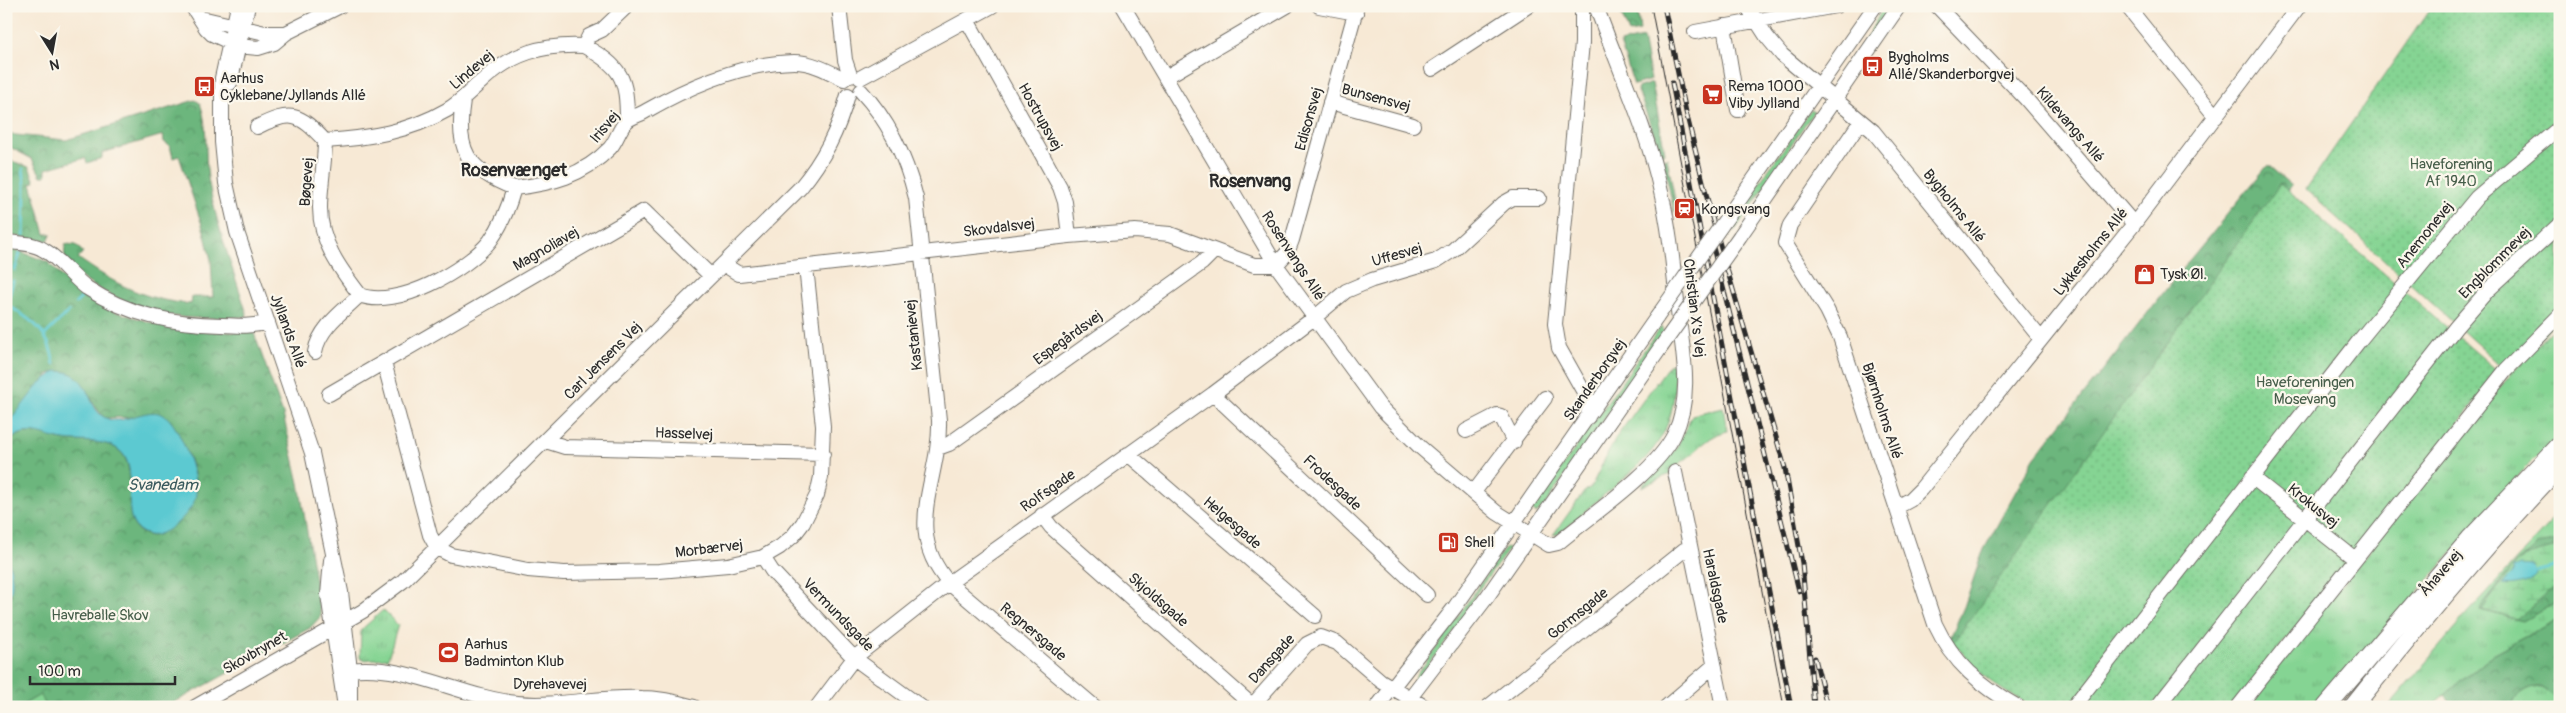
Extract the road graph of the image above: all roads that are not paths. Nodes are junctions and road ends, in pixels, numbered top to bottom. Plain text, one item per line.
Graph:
1 (192, 6) edge
2 (238, 6) edge
3 (248, 6) edge
4 (340, 6) edge
5 (627, 6) edge
6 (840, 6) edge
7 (992, 6) edge
8 (1123, 6) edge
9 (1287, 6) edge
10 (1319, 6) edge
11 (1528, 6) edge
12 (1582, 6) edge
13 (1596, 6) edge
14 (1746, 6) edge
15 (1836, 6) edge
16 (1875, 6) edge
17 (1899, 6) edge
18 (1937, 6) edge
19 (2127, 6) edge
20 (2297, 7) edge
21 (1356, 10) edge
22 (201, 18) junction
23 (967, 20) junction
24 (1754, 20) junction
25 (1724, 26) junction
26 (237, 28) junction
27 (1695, 32) dead end
28 (286, 33) junction
29 (233, 44) junction
30 (584, 46) junction
31 (1432, 69) dead end
32 (1166, 77) junction
33 (852, 84) junction
34 (1819, 87) junction
35 (1835, 99) junction
36 (463, 100) junction
37 (1330, 102) junction
38 (1738, 110) dead end
39 (2216, 116) junction
40 (1860, 120) junction
41 (627, 121) junction
42 (1413, 125) dead end
43 (257, 127) dead end
44 (2560, 127) edge
45 (325, 141) junction
46 (514, 188) junction
47 (1539, 198) dead end
48 (2134, 224) junction
49 (2560, 224) edge
50 (1069, 236) junction
51 (6, 242) edge
52 (1214, 251) junction
53 (922, 253) junction
54 (723, 264) junction
55 (1276, 265) junction
56 (806, 267) junction
57 (711, 276) junction
58 (360, 295) junction
59 (2560, 315) edge
60 (1314, 318) junction
61 (268, 322) junction
62 (2041, 339) junction
63 (315, 352) dead end
64 (384, 362) junction
65 (329, 394) dead end
66 (1213, 394) junction
67 (1546, 398) dead end
68 (1588, 418) junction
69 (1466, 431) dead end
70 (546, 441) junction
71 (1514, 442) junction
72 (2560, 444) edge
73 (938, 448) junction
74 (823, 454) junction
75 (1128, 454) junction
76 (2560, 466) edge
77 (1675, 472) dead end
78 (2252, 477) junction
79 (1474, 492) junction
80 (1897, 507) junction
81 (1042, 515) junction
82 (2304, 520) junction
83 (1514, 524) junction
84 (1531, 535) junction
85 (437, 548) junction
86 (1690, 548) junction
87 (763, 557) junction
88 (2355, 559) junction
89 (2439, 575) junction
90 (949, 583) junction
91 (1427, 595) dead end
92 (1315, 616) dead end
93 (339, 625) junction
94 (854, 658) junction
95 (1715, 667) junction
96 (350, 670) junction
97 (1393, 688) junction
98 (481, 701) edge
99 (1407, 702) edge
100 (1252, 706) edge
101 (195, 707) edge
102 (345, 707) edge
103 (350, 707) edge
104 (694, 707) edge
105 (817, 707) edge
106 (921, 707) edge
107 (1095, 707) edge
108 (1377, 707) edge
109 (1425, 707) edge
110 (1488, 707) edge
111 (1666, 707) edge
112 (1723, 707) edge
113 (2018, 707) edge
114 (2073, 707) edge
115 (2157, 707) edge
116 (2238, 707) edge
117 (2326, 707) edge
118 (2339, 707) edge
119 (2353, 707) edge

1 - 22 street
2 - 26 street, Jyllands Allé
3 - 26 street, Jyllands Allé
4 - 28 street
5 - 30 street
6 - 33 street, Kastanievej
7 - 23 street
8 - 32 street, Rosenvangs Allé
9 - 32 street
10 - 21 street
11 - 31 street
12 - 68 street
13 - 84 street, Christian X's Vej
14 - 24 street
15 - 24 street
16 - 34 street, Skanderborgvej
17 - 35 street
18 - 48 street, Kildevangs Allé
19 - 39 street
20 - 39 street, Lykkesholms Allé
21 - 37 street, Edisonsvej
22 - 26 street
22 - 29 street
23 - 33 street
23 - 50 street, Hostrupsvej
24 - 25 street
24 - 34 street
25 - 27 street
25 - 38 street
26 - 28 street
26 - 29 street, Jyllands Allé
28 - 29 street
29 - 61 street, Jyllands Allé
30 - 36 street, Lindevej
30 - 41 street
32 - 55 street, Rosenvangs Allé
33 - 41 street, Irisvej
33 - 53 street, Kastanievej
33 - 54 street, Carl Jensens Vej
34 - 35 street
34 - 68 street, Skanderborgvej, bridge
35 - 40 street, Bygholms Allé
35 - 84 street, bridge
36 - 45 street, Lindevej
36 - 46 street
37 - 42 street, Bunsensvej
37 - 55 street, Edisonsvej
39 - 48 street, Lykkesholms Allé
40 - 62 street, Bygholms Allé
40 - 80 street, Bjørnholms Allé
41 - 46 street, Irisvej
43 - 45 street, Bøgevej
44 - 78 street, Anemonevej
45 - 58 street, Bøgevej
46 - 58 street
47 - 60 street, Uffesvej
48 - 62 street, Lykkesholms Allé
49 - 82 street, Engblommevej
50 - 52 street, Skovdalsvej
50 - 53 street, Skovdalsvej
51 - 61 street
52 - 55 street, Skovdalsvej
52 - 73 street, Espegårdsvej
53 - 56 street, Skovdalsvej
53 - 73 street, Kastanievej
54 - 56 street, Skovdalsvej
54 - 57 street, Carl Jensens Vej
55 - 60 street, Rosenvangs Allé
56 - 74 street, Morbærvej
57 - 64 street, Magnoliavej
57 - 70 street, Carl Jensens Vej
58 - 63 street
59 - 88 street
60 - 66 street, Rolfsgade
60 - 79 street, Rosenvangs Allé
61 - 93 street, Jyllands Allé
62 - 80 street, Lykkesholms Allé
64 - 65 street, Magnoliavej
64 - 85 street
66 - 75 street, Rolfsgade
66 - 91 street, Frodesgade
67 - 71 street
68 - 83 street, Skanderborgvej
69 - 71 street
70 - 74 street, Hasselvej
70 - 85 street, Carl Jensens Vej
71 - 79 street
72 - 89 main road, Åhavevej
73 - 90 street, Kastanievej
74 - 87 street, Morbærvej
75 - 81 street, Rolfsgade
75 - 92 street, Helgesgade
76 - 119 main road, Åhavevej
77 - 86 street, Haraldsgade
78 - 82 street, Krokusvej
78 - 114 street
79 - 83 street, Rosenvangs Allé
80 - 113 street, Bjørnholms Allé
81 - 90 street, Rolfsgade
81 - 100 street, Skjoldsgade
82 - 88 street, Krokusvej
82 - 115 street
83 - 84 street, Christian X's Vej
83 - 97 street, Skanderborgvej
84 - 99 street
85 - 87 street, Morbærvej
85 - 93 street, Carl Jensens Vej
86 - 95 street, Haraldsgade
86 - 110 street, Gormsgade
87 - 94 street, Vermundsgade
88 - 116 street
89 - 117 main road, Åhavevej
89 - 118 main road
90 - 94 street, Rolfsgade
90 - 107 street, Regnersgade
93 - 96 street, Jyllands Allé
93 - 101 street, Skovbrynet
93 - 102 street, Jyllands Allé
94 - 105 street, Rolfsgade
94 - 106 street, Vermundsgade
95 - 111 street
95 - 112 street, Haraldsgade
96 - 98 street, Dyrehavevej
96 - 103 street, Jyllands Allé
97 - 99 street
97 - 100 street, Dansgade
97 - 108 street, Skanderborgvej
98 - 104 street, Dyrehavevej
99 - 109 street

